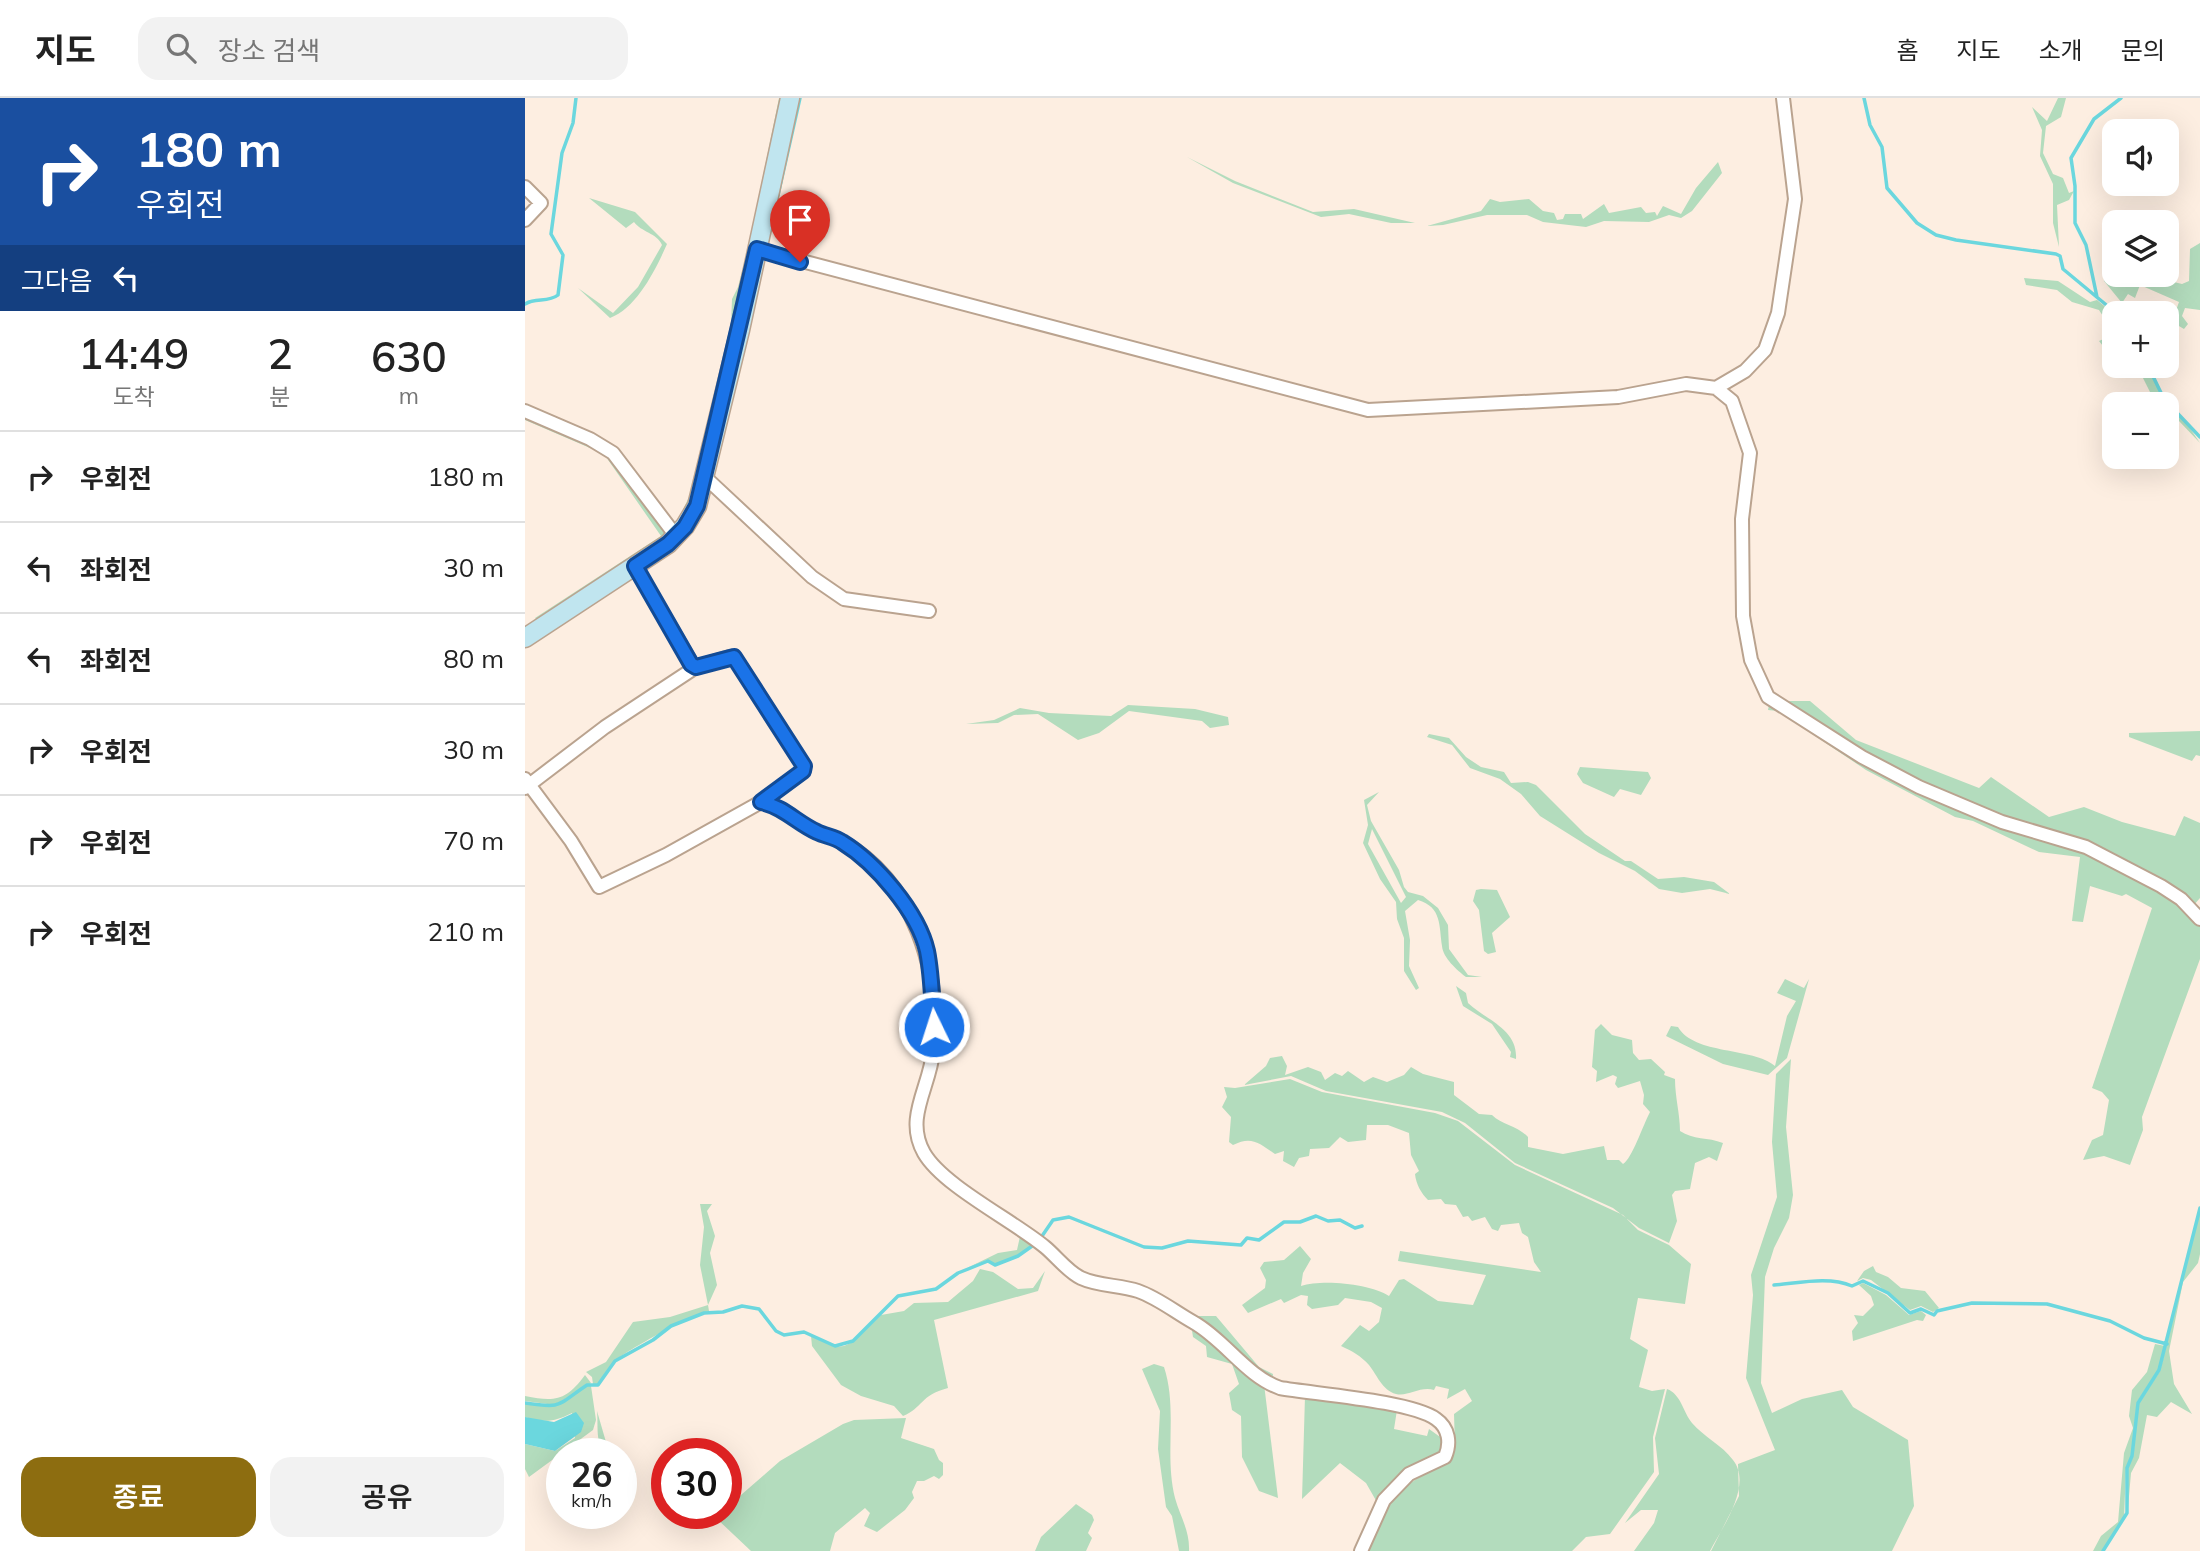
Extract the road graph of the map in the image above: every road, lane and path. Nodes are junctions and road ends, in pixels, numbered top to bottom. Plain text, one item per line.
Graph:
1 (790, 98) edge
2 (1783, 98) edge
3 (525, 187) edge
4 (525, 220) edge
5 (757, 249) junction
6 (1716, 388) junction
7 (525, 411) edge
8 (706, 478) junction
9 (676, 536) junction
10 (635, 566) junction
11 (929, 611) dead end
12 (525, 638) edge
13 (696, 667) junction
14 (526, 784) edge
15 (761, 802) junction
16 (2200, 919) edge
17 (1361, 1551) edge

1 - 5 main road
2 - 6 street
3 - 4 street
5 - 6 street
5 - 8 main road
6 - 16 street
7 - 9 street
8 - 9 main road
8 - 11 street
9 - 10 main road
10 - 12 main road
10 - 13 street
13 - 14 street
13 - 15 street
14 - 15 street
15 - 17 street

